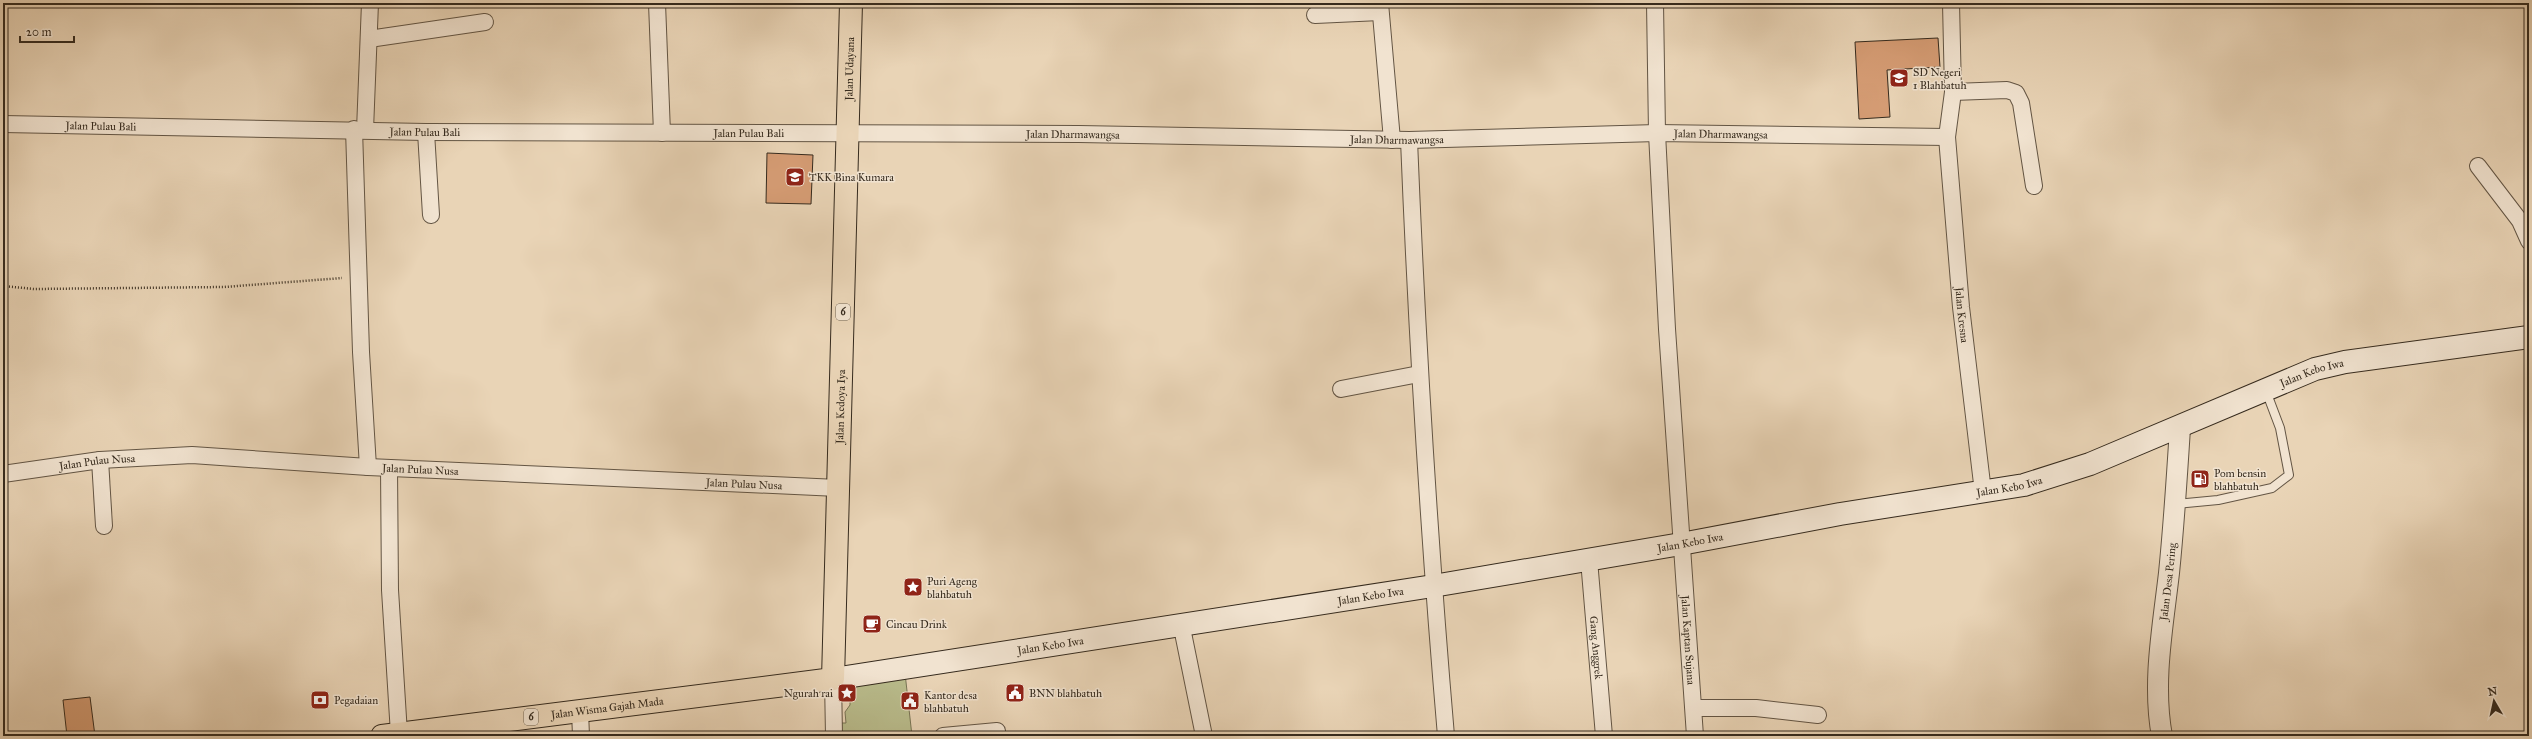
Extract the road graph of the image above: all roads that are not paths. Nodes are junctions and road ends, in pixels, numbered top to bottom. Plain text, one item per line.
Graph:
1 (370, 3) edge
2 (657, 3) edge
3 (851, 3) edge
4 (1655, 3) edge
5 (1951, 3) edge
6 (1380, 8) edge
7 (1315, 15) dead end
8 (484, 22) dead end
9 (369, 39) junction
10 (1953, 92) junction
11 (3, 124) edge
12 (359, 130) junction
13 (426, 132) junction
14 (662, 133) junction
15 (1657, 133) junction
16 (847, 135) junction
17 (1947, 136) junction
18 (1392, 140) junction
19 (1409, 140) junction
20 (2478, 166) dead end
21 (2034, 186) dead end
22 (430, 215) dead end
23 (2529, 241) edge
24 (2529, 337) edge
25 (1419, 374) junction
26 (1342, 389) dead end
27 (2266, 390) junction
28 (2180, 428) junction
29 (100, 460) junction
30 (368, 467) junction
31 (389, 468) junction
32 (3, 474) edge
33 (838, 488) junction
34 (1983, 492) junction
35 (2176, 504) junction
36 (104, 526) dead end
37 (1681, 544) junction
38 (1588, 560) junction
39 (1433, 586) junction
40 (1181, 623) junction
41 (833, 679) junction
42 (1695, 708) junction
43 (580, 711) junction
44 (1818, 715) dead end
45 (997, 731) dead end
46 (426, 733) edge
47 (390, 735) edge
48 (581, 736) edge
49 (834, 736) edge
50 (943, 736) edge
51 (1204, 736) edge
52 (1446, 736) edge
53 (1604, 736) edge
54 (1695, 736) edge
55 (2162, 736) edge

1 - 9 street
2 - 14 street
3 - 16 highway, Jalan Udayana / 6
4 - 15 street, Jalan Kaptan Sujana
5 - 10 street, Jalan Kresna
6 - 7 street
6 - 18 street
8 - 9 street
9 - 12 street
10 - 17 street, Jalan Kresna
10 - 21 street
11 - 12 street, Jalan Pulau Bali
12 - 13 street, Jalan Pulau Bali
12 - 30 street
13 - 14 street, Jalan Pulau Bali
13 - 22 street
14 - 16 street, Jalan Pulau Bali
15 - 17 street, Jalan Dharmawangsa
15 - 19 street, Jalan Dharmawangsa
15 - 37 street, Jalan Kaptan Sujana
16 - 18 street, Jalan Dharmawangsa
16 - 33 highway, Jalan Kedoya Iya / 6
17 - 34 street, Jalan Kresna
18 - 19 street, Jalan Dharmawangsa
19 - 25 street
20 - 23 street
24 - 27 main road, Jalan Kebo Iwa
25 - 26 street
25 - 39 street
27 - 28 main road, Jalan Kebo Iwa
27 - 35 lane
28 - 34 main road, Jalan Kebo Iwa
28 - 35 street, Jalan Desa Pering
29 - 30 street, Jalan Pulau Nusa
29 - 32 street, Jalan Pulau Nusa
29 - 36 street
30 - 31 street, Jalan Pulau Nusa
31 - 33 street, Jalan Pulau Nusa
31 - 47 street
33 - 41 highway, Jalan Kedoya Iya / 6
34 - 37 main road, Jalan Kebo Iwa
35 - 55 street, Jalan Desa Pering
37 - 38 main road, Jalan Kebo Iwa
37 - 42 street, Jalan Kaptan Sujana
38 - 39 main road, Jalan Kebo Iwa
38 - 53 street, Gang Anggrek
39 - 40 main road, Jalan Kebo Iwa
39 - 52 street
40 - 41 main road, Jalan Kebo Iwa
40 - 51 street
41 - 43 highway, Jalan Wisma Gajah Mada / 6
41 - 49 street
42 - 44 street
42 - 54 street, Jalan Kaptan Sujana
43 - 46 highway, Jalan Wisma Gajah Mada / 6
43 - 48 street
45 - 50 street
46 - 47 highway, Jalan Wisma Gajah Mada / 6

